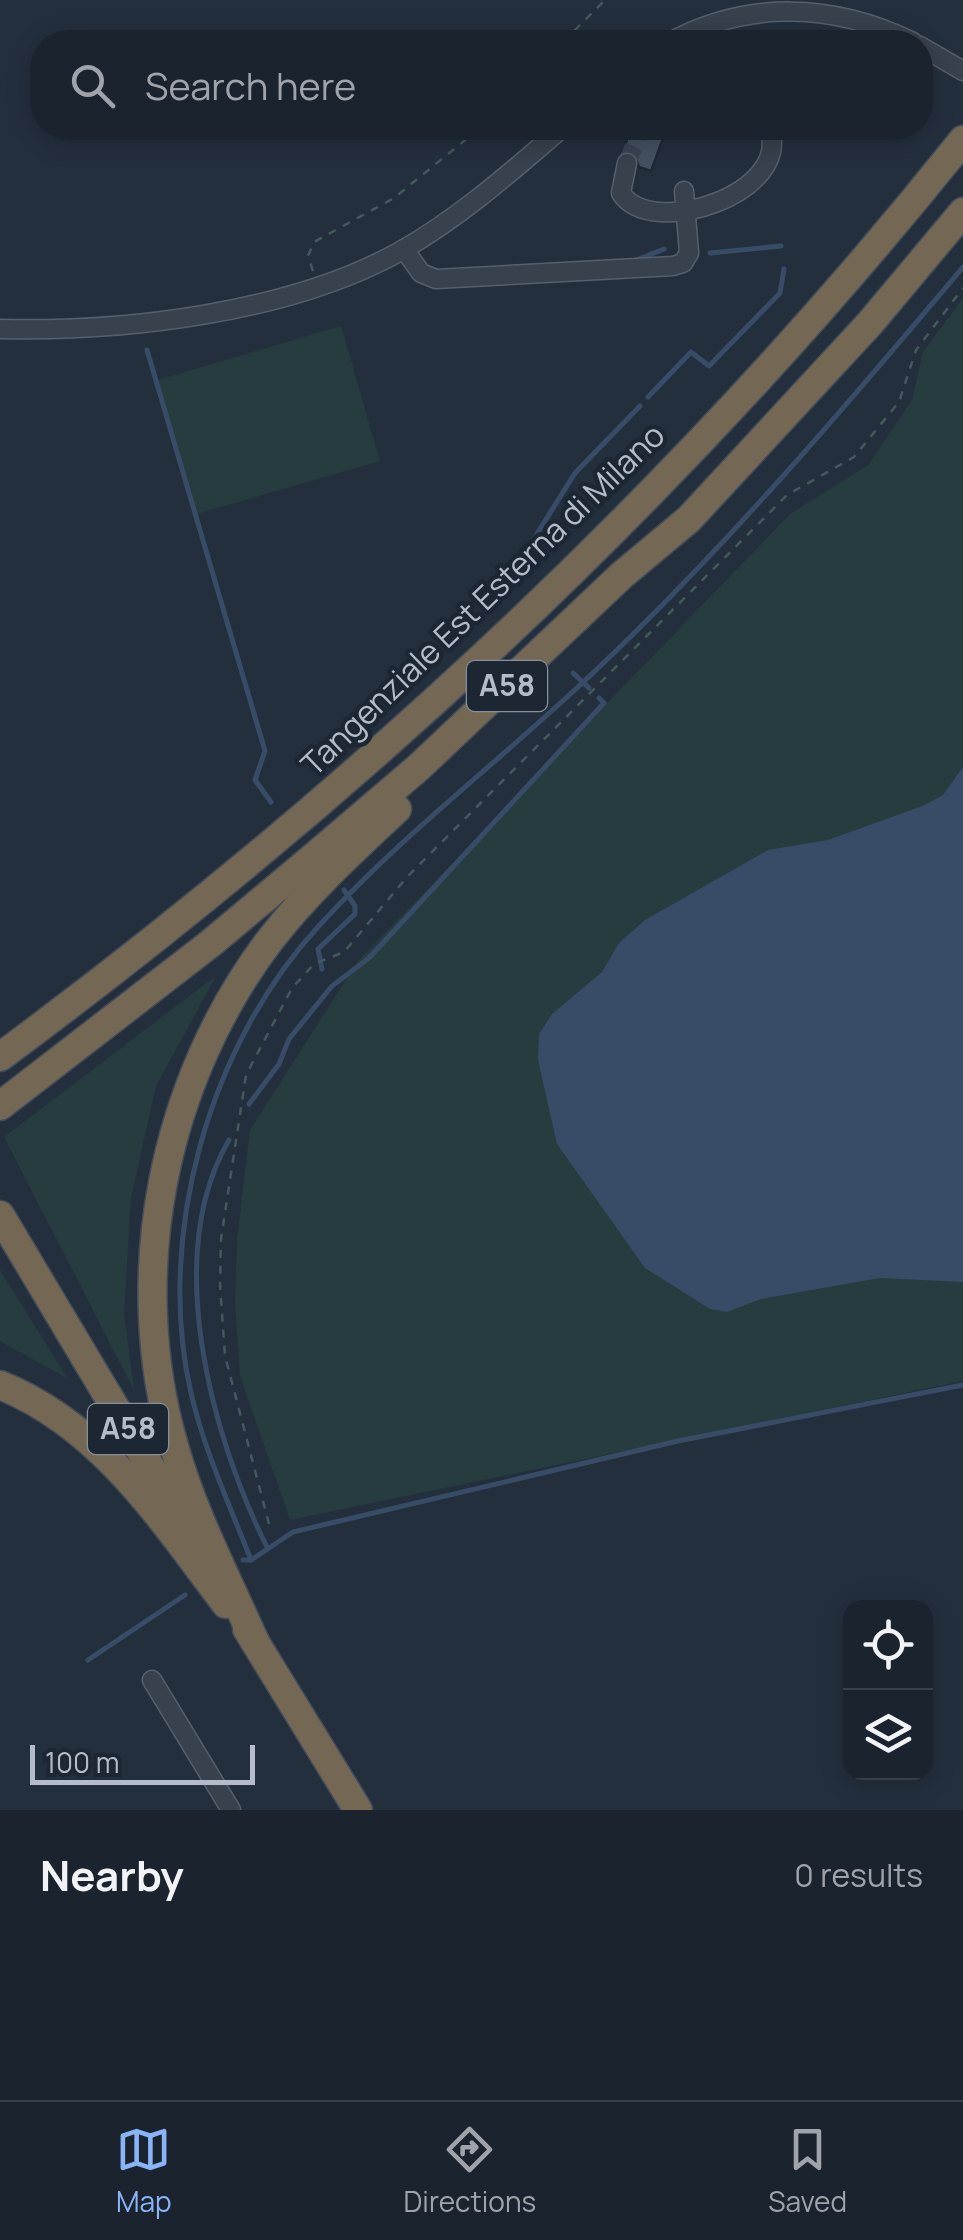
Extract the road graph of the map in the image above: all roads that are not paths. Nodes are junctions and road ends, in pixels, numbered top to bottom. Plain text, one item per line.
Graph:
1 (698, 30) edge
2 (878, 30) edge
3 (933, 53) edge
4 (963, 70) edge
5 (548, 140) edge
6 (770, 140) edge
7 (963, 140) edge
8 (627, 163) tunnel mouth
9 (684, 200) junction
10 (963, 212) edge
11 (404, 249) junction
12 (0, 329) edge
13 (553, 643) junction
14 (88, 991) junction
15 (0, 1044) edge
16 (0, 1056) edge
17 (0, 1106) edge
18 (0, 1215) edge
19 (0, 1385) edge
20 (255, 1642) junction
21 (152, 1680) dead end
22 (230, 1810) edge
23 (358, 1810) edge

1 - 2 street
3 - 4 street
5 - 11 street
6 - 9 street
7 - 14 highway, Tangenziale Est Esterna di Milano / A58
8 - 9 street
9 - 11 street
10 - 13 highway, A58
11 - 12 street
13 - 17 highway, A58
13 - 20 highway, A58
14 - 15 highway, A58
14 - 16 highway, Tangenziale Est Esterna di Milano / A58
18 - 20 highway, A58
19 - 20 highway, A58
20 - 23 highway, A58
21 - 22 street

